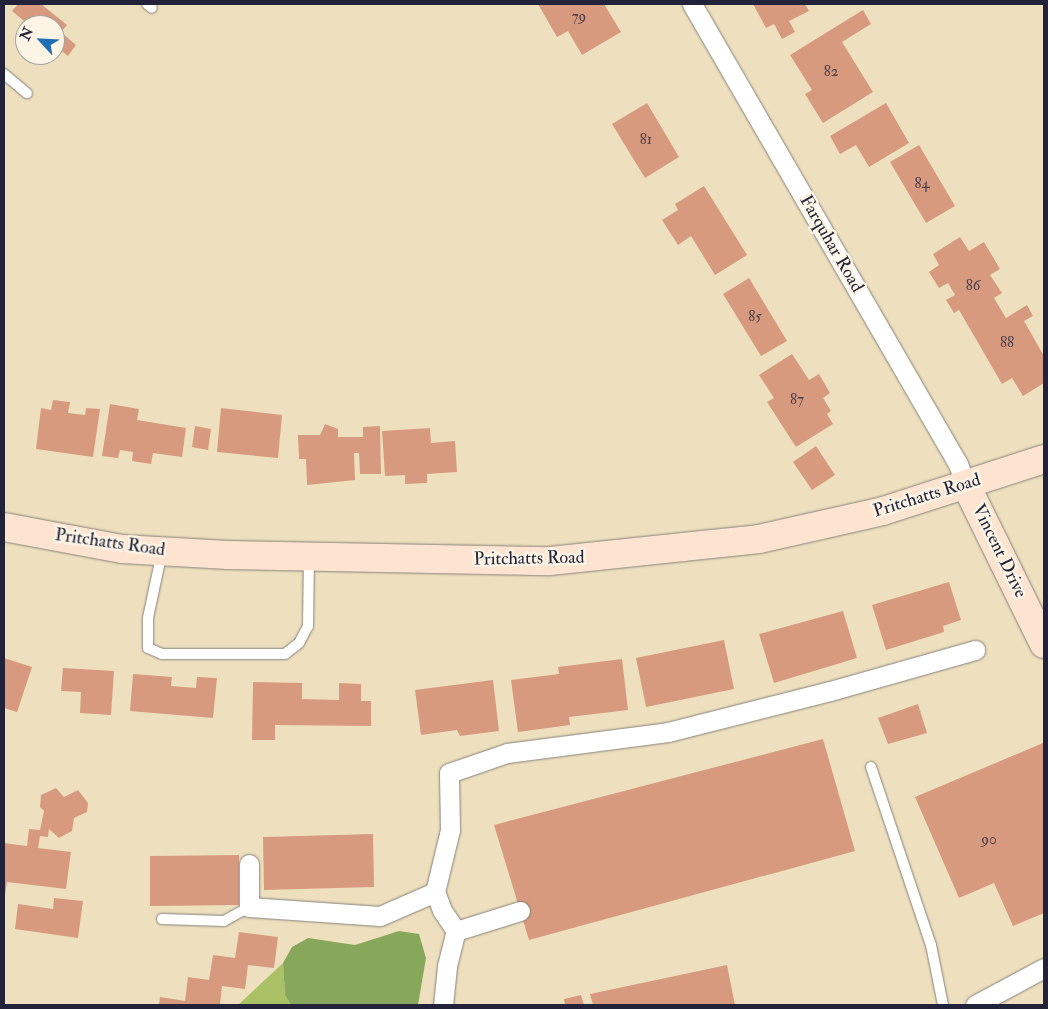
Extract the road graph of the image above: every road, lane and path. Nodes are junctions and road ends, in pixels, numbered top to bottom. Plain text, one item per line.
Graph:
1 (692, 4) edge
2 (4, 74) edge
3 (27, 93) dead end
4 (1044, 459) edge
5 (966, 485) junction
6 (4, 527) edge
7 (162, 551) junction
8 (309, 557) junction
9 (1044, 644) edge
10 (975, 650) dead end
11 (871, 766) dead end
12 (249, 864) dead end
13 (435, 892) junction
14 (249, 907) junction
15 (520, 911) dead end
16 (162, 919) dead end
17 (456, 930) junction
18 (1044, 968) edge
19 (443, 1005) edge
20 (943, 1005) edge
21 (975, 1005) edge

1 - 5 street, Farquhar Road
2 - 3 lane
4 - 5 street, Pritchatts Road
5 - 8 street, Pritchatts Road
5 - 9 street, Vincent Drive
6 - 7 street, Pritchatts Road
7 - 8 street, Pritchatts Road
7 - 8 lane
10 - 13 street
11 - 20 lane
12 - 14 street
13 - 14 street
13 - 17 street
14 - 16 lane
15 - 17 street
17 - 19 street
18 - 21 street

